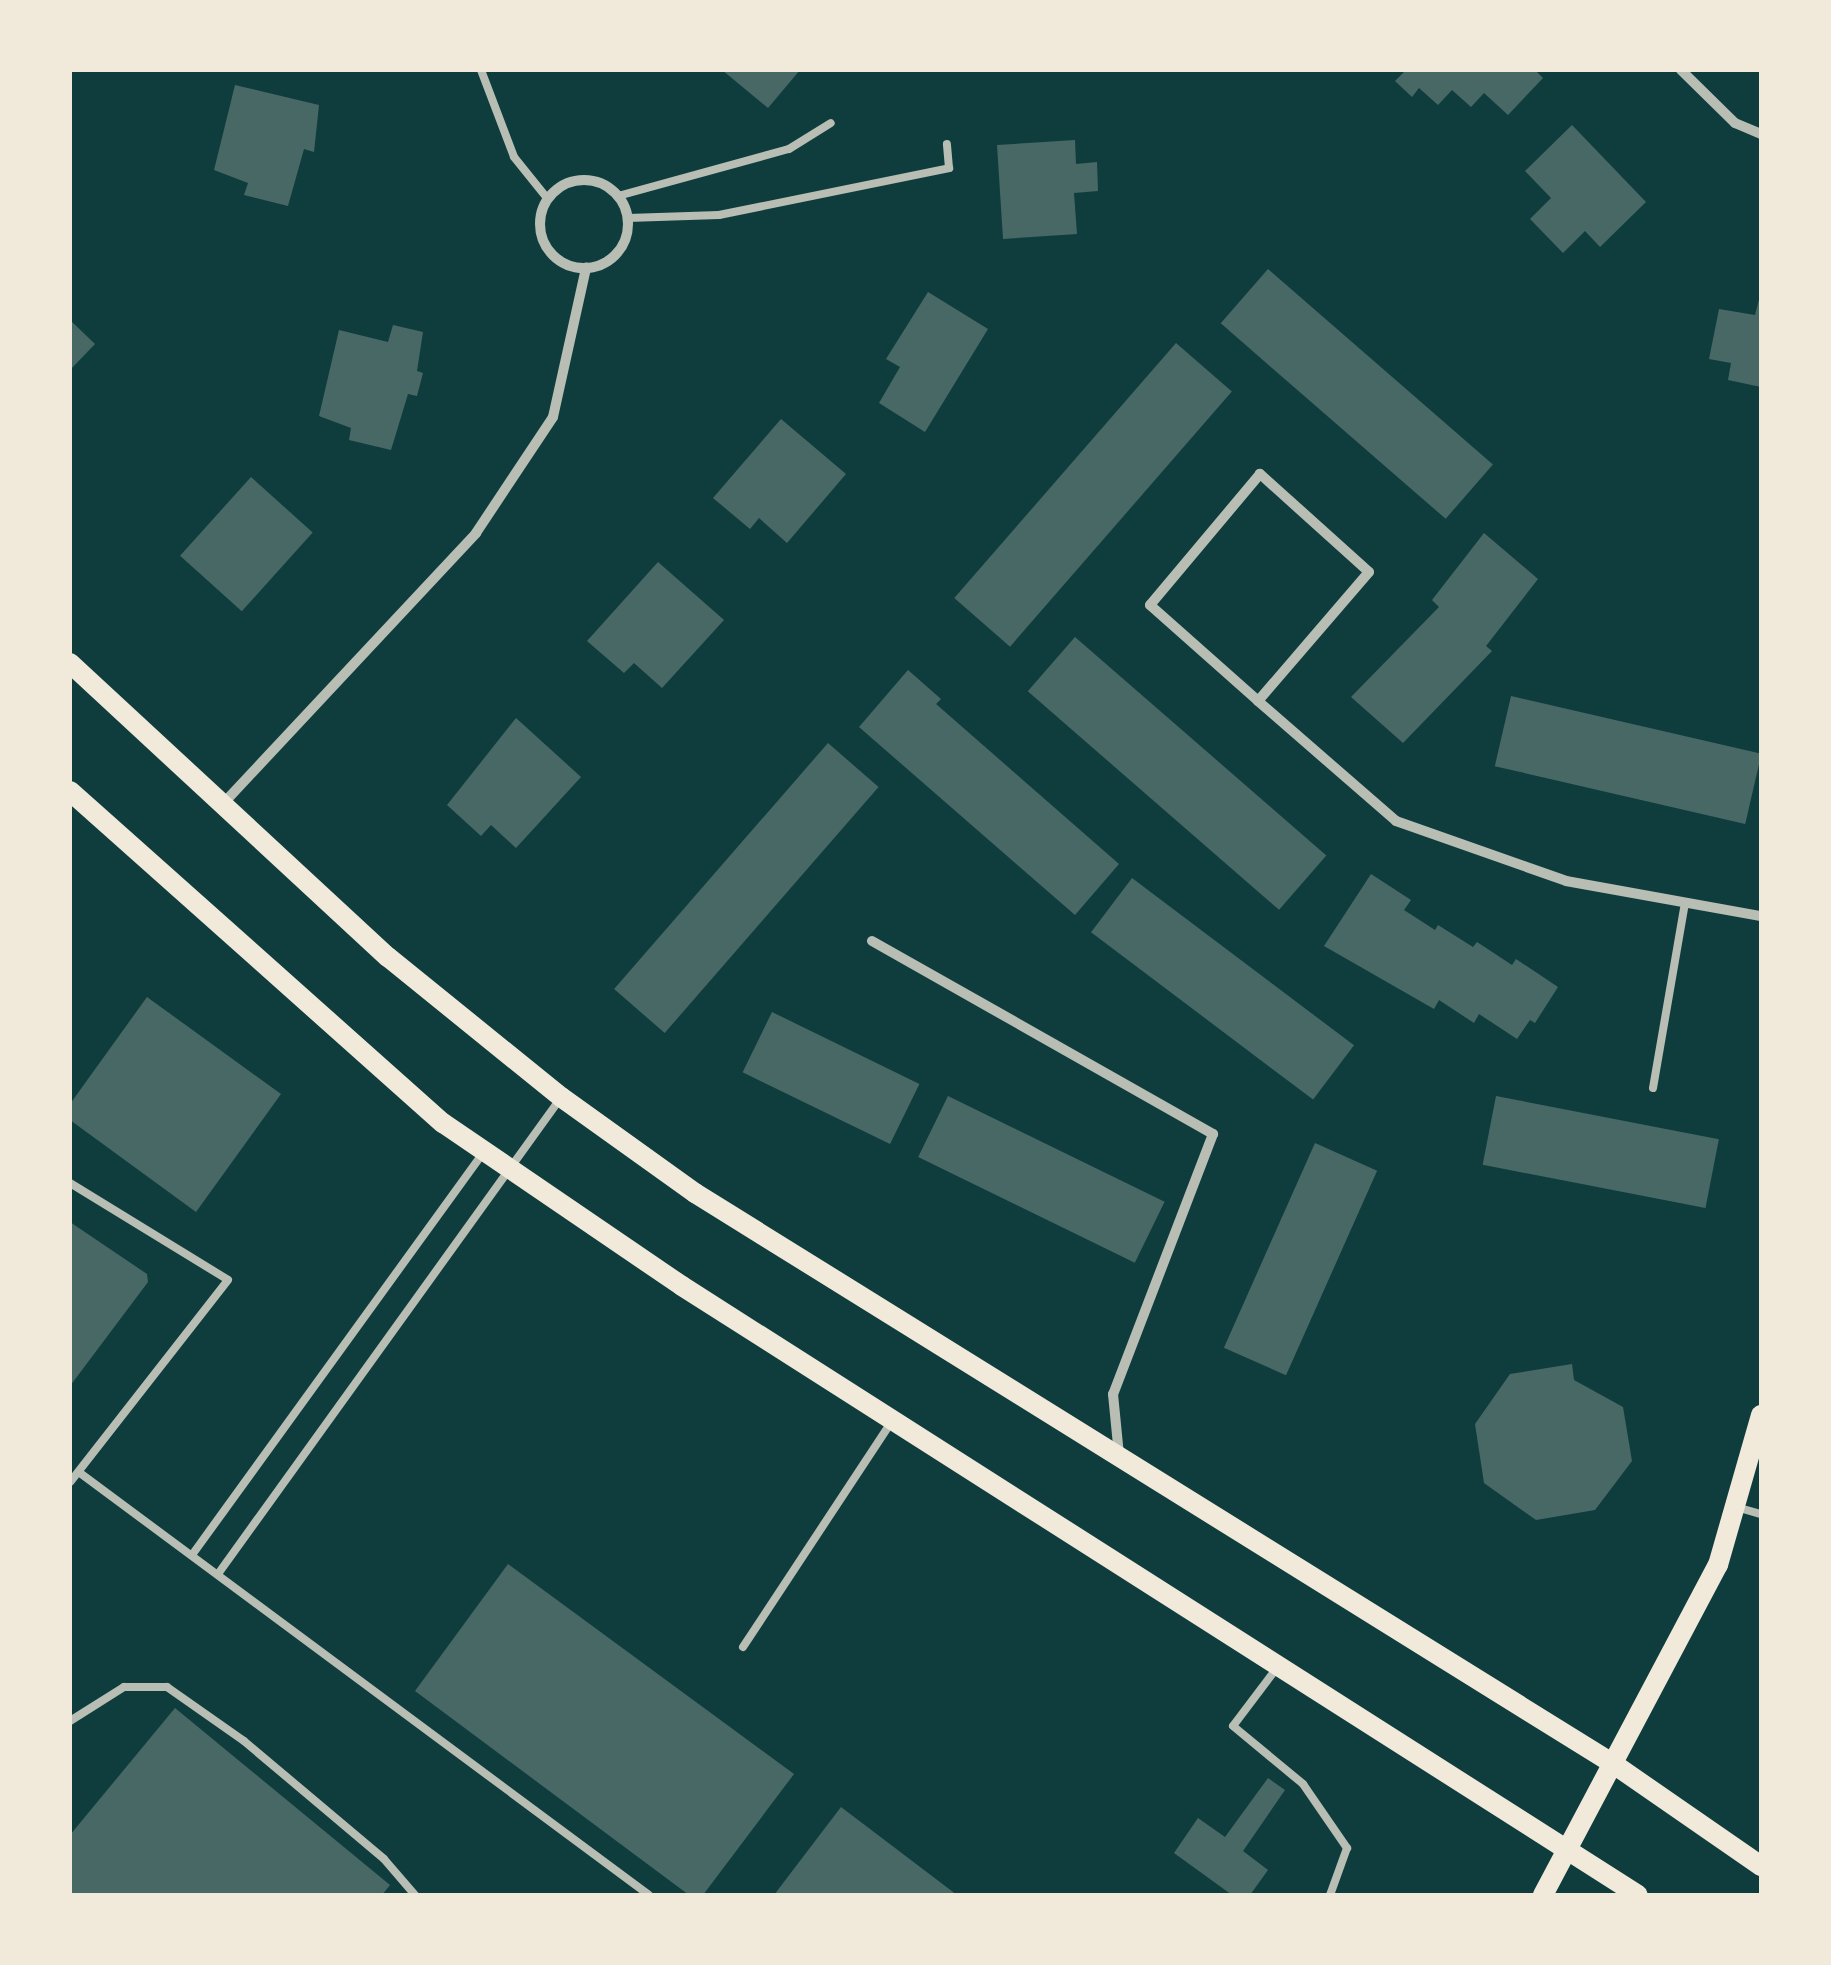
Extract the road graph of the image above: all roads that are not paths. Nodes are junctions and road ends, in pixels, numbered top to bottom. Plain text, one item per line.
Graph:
1 (482, 70) edge
2 (1681, 70) edge
3 (830, 123) dead end
4 (1761, 134) edge
5 (947, 144) dead end
6 (618, 196) junction
7 (547, 198) junction
8 (628, 218) junction
9 (586, 268) junction
10 (70, 663) edge
11 (1258, 701) junction
12 (70, 791) edge
13 (219, 808) junction
14 (1686, 903) junction
15 (1761, 916) edge
16 (872, 941) dead end
17 (1653, 1088) dead end
18 (562, 1098) junction
19 (485, 1152) junction
20 (513, 1170) junction
21 (70, 1183) edge
22 (1761, 1415) edge
23 (892, 1420) junction
24 (1120, 1460) junction
25 (80, 1473) junction
26 (70, 1482) edge
27 (1736, 1507) junction
28 (1761, 1514) edge
29 (192, 1555) junction
30 (218, 1574) junction
31 (743, 1647) dead end
32 (1279, 1665) junction
33 (70, 1721) edge
34 (1615, 1766) junction
35 (1566, 1853) junction
36 (1761, 1866) edge
37 (416, 1895) edge
38 (649, 1895) edge
39 (1330, 1895) edge
40 (1542, 1895) edge
41 (1638, 1895) edge

1 - 7 lane
2 - 4 street
3 - 6 lane
5 - 8 lane
6 - 7 street
6 - 8 street
7 - 9 street
8 - 9 street
9 - 13 street
10 - 13 main road
11 - 11 street
11 - 14 street
12 - 19 main road
13 - 18 main road
14 - 15 street
14 - 17 lane
16 - 24 street
18 - 20 lane
18 - 24 main road
19 - 20 main road
19 - 29 lane
20 - 23 main road
20 - 30 lane
21 - 25 lane
22 - 27 main road
23 - 31 lane
23 - 32 main road
24 - 34 main road
25 - 26 lane
25 - 29 lane
27 - 28 lane
27 - 34 main road
29 - 30 lane
30 - 38 lane
32 - 35 main road
32 - 39 lane
33 - 37 lane
34 - 35 main road
34 - 36 main road
35 - 40 main road
35 - 41 main road

